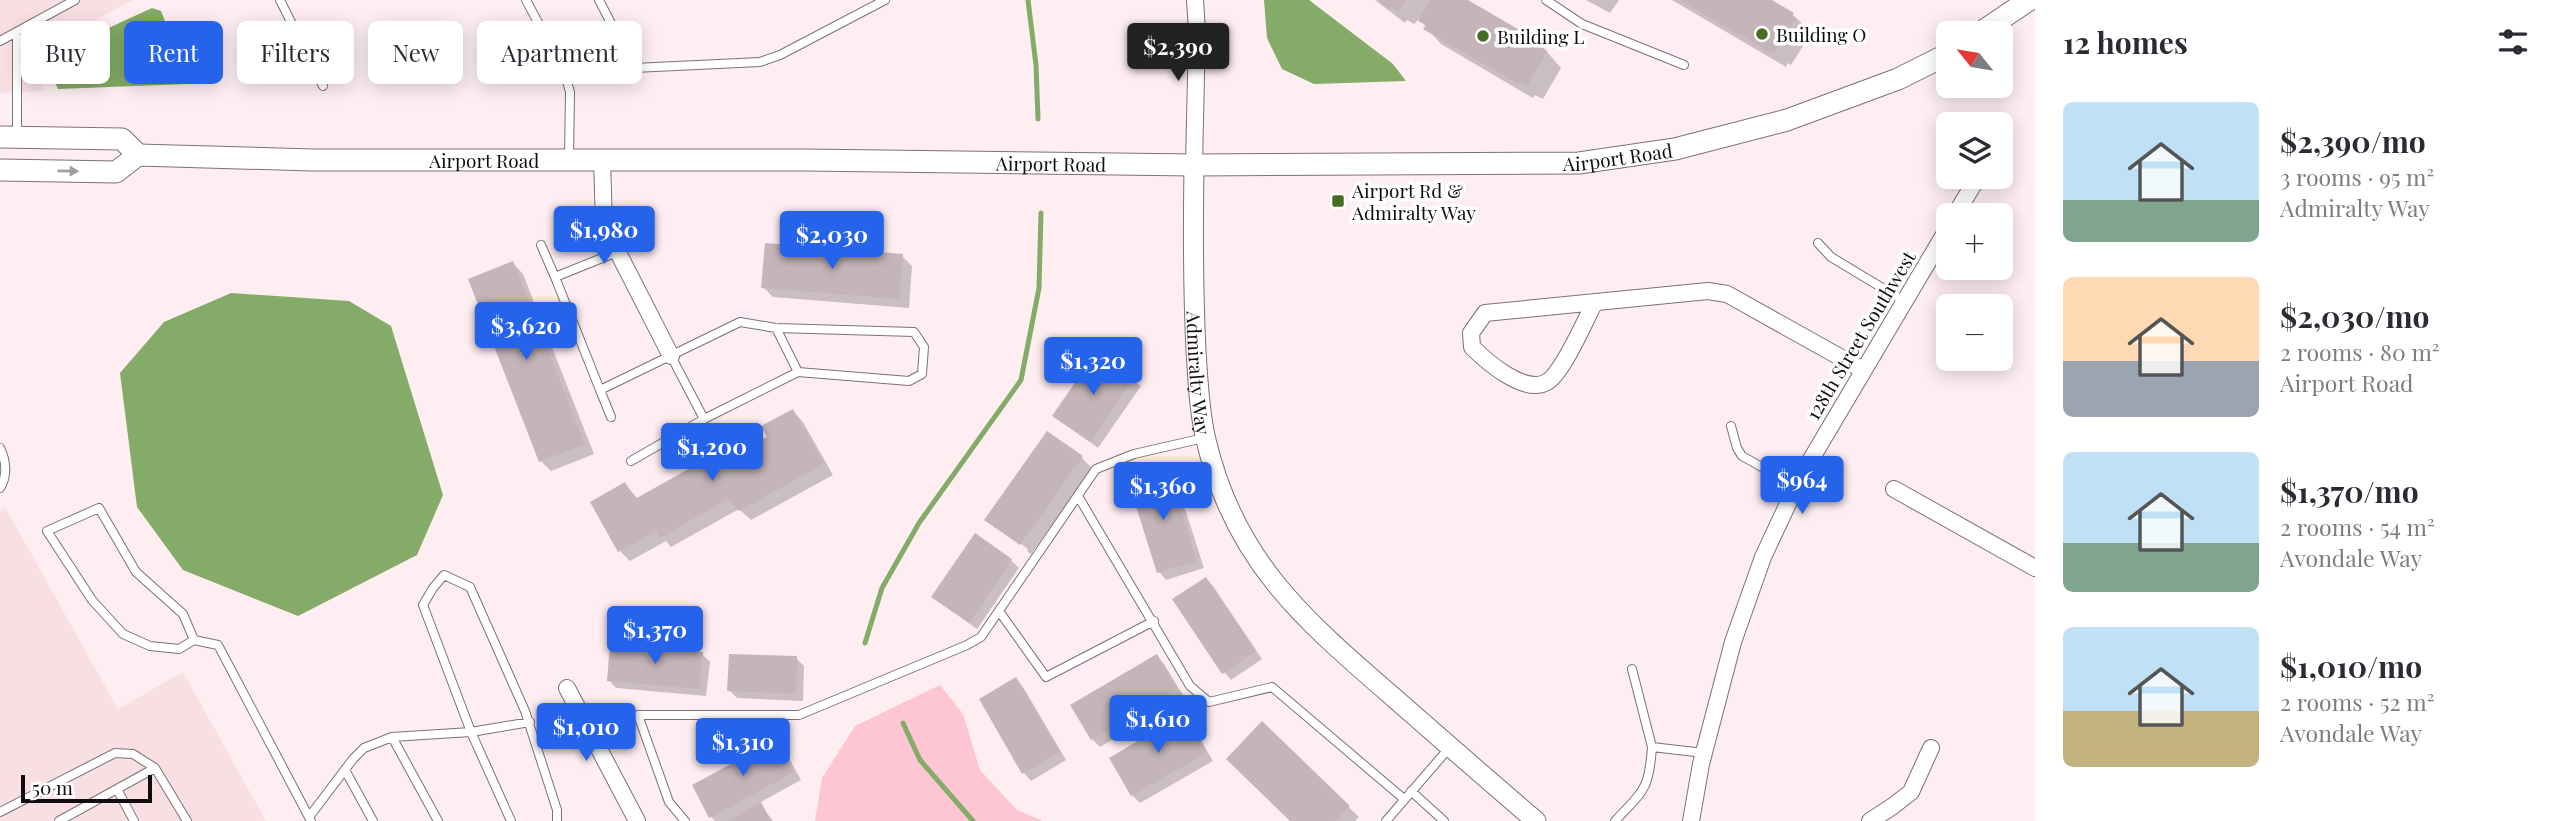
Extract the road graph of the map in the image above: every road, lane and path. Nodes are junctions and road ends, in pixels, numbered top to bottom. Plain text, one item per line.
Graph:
1 (75, 0) edge
2 (281, 0) edge
3 (526, 0) edge
4 (599, 0) edge
5 (885, 0) edge
6 (1195, 0) edge
7 (1546, 0) edge
8 (2029, 0) edge
9 (1998, 21) edge
10 (17, 33) junction
11 (0, 41) edge
12 (1936, 60) edge
13 (1684, 65) dead end
14 (323, 86) dead end
15 (8, 137) edge
16 (138, 155) junction
17 (569, 159) junction
18 (602, 159) junction
19 (1194, 165) junction
20 (0, 170) edge
21 (1818, 243) dead end
22 (541, 245) dead end
23 (1936, 248) edge
24 (617, 252) junction
25 (555, 277) junction
26 (1904, 301) junction
27 (1595, 302) junction
28 (776, 328) junction
29 (671, 356) junction
30 (1863, 370) junction
31 (798, 372) junction
32 (600, 390) junction
33 (611, 416) dead end
34 (704, 419) junction
35 (1731, 426) dead end
36 (1205, 438) junction
37 (0, 448) edge
38 (631, 461) dead end
39 (1796, 486) junction
40 (0, 488) edge
41 (1894, 489) dead end
42 (1078, 496) junction
43 (2035, 568) edge
44 (999, 611) junction
45 (1153, 621) junction
46 (194, 640) junction
47 (1632, 668) dead end
48 (567, 688) dead end
49 (530, 722) junction
50 (471, 732) junction
51 (392, 737) junction
52 (1450, 747) junction
53 (1652, 747) junction
54 (1931, 748) dead end
55 (1704, 752) junction
56 (155, 768) junction
57 (345, 770) junction
58 (117, 789) junction
59 (1411, 792) junction
60 (1404, 799) junction
61 (0, 812) edge
62 (310, 819) edge
63 (59, 821) edge
64 (134, 821) edge
65 (187, 821) edge
66 (373, 821) edge
67 (438, 821) edge
68 (511, 821) edge
69 (557, 821) edge
70 (637, 821) edge
71 (685, 821) edge
72 (1386, 821) edge
73 (1444, 821) edge
74 (1536, 821) edge
75 (1615, 821) edge
76 (1691, 821) edge
77 (1870, 821) edge

1 - 10 lane
2 - 14 lane
3 - 17 lane
4 - 5 lane
6 - 19 street, Admiralty Way
7 - 13 lane
8 - 9 main road
10 - 11 lane
10 - 15 lane
12 - 19 main road, Airport Road
15 - 16 main road, Airport Road
16 - 17 main road, Airport Road
20 -> 16 main road
17 - 18 main road, Airport Road
18 - 19 main road, Airport Road
18 - 24 street
19 - 36 street, Admiralty Way
21 - 26 lane
22 - 25 lane
23 - 26 street, 128th Street Southwest
24 - 25 lane
24 - 29 street
25 - 32 lane
26 - 30 street, 128th Street Southwest
27 - 27 street
27 - 30 street
28 - 29 lane
28 - 31 lane
28 - 31 lane
29 - 32 lane
29 - 34 lane
30 - 39 street, 128th Street Southwest
31 - 34 lane
32 - 33 lane
34 - 38 lane
35 - 39 lane
36 - 42 lane
36 - 52 street, Admiralty Way
37 - 40 lane
39 - 55 street, 128th Street Southwest
41 - 43 street
42 - 44 lane
42 - 45 lane
44 - 45 lane
44 - 71 lane
45 - 60 lane
46 - 46 lane
46 - 62 lane
47 - 53 lane
48 - 70 street
49 - 50 lane
49 - 50 lane
49 - 69 lane
50 - 51 lane
50 - 68 lane
51 - 57 lane
51 - 67 lane
52 - 59 lane
52 - 74 street, Admiralty Way
53 - 55 lane
53 - 75 lane
54 - 77 street
55 - 76 street, 128th Street Southwest
56 - 58 lane
56 - 61 lane
56 - 65 lane
57 - 62 lane
57 - 66 lane
58 - 63 lane
58 - 64 lane
59 - 60 lane
59 - 73 lane
60 - 72 lane

